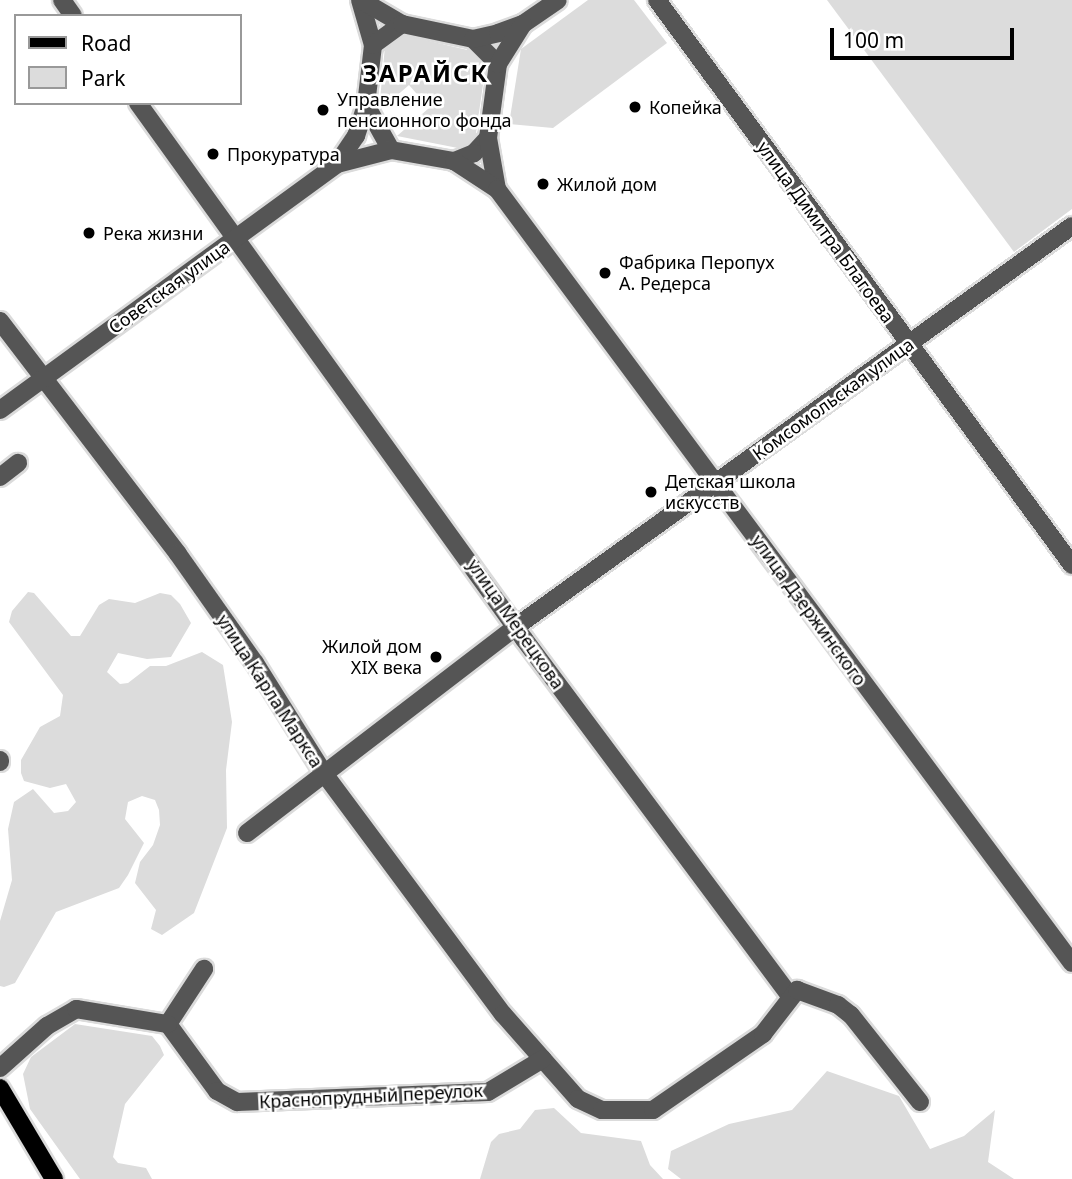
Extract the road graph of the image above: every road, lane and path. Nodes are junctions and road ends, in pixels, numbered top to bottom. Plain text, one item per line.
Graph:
1 (360, 0) edge
2 (558, 0) edge
3 (656, 0) edge
4 (402, 24) junction
5 (523, 24) junction
6 (473, 39) junction
7 (373, 45) junction
8 (498, 64) junction
9 (139, 105) edge
10 (366, 105) junction
11 (488, 138) junction
12 (391, 150) junction
13 (454, 161) junction
14 (337, 164) junction
15 (497, 189) junction
16 (1072, 226) edge
17 (236, 238) junction
18 (0, 321) edge
19 (908, 344) junction
20 (42, 377) junction
21 (0, 410) edge
22 (18, 463) dead end
23 (0, 477) edge
24 (717, 482) junction
25 (1072, 565) edge
26 (517, 626) junction
27 (323, 772) junction
28 (247, 834) dead end
29 (1072, 963) edge
30 (204, 969) dead end
31 (790, 996) junction
32 (168, 1024) junction
33 (543, 1059) junction
34 (2, 1060) edge
35 (0, 1088) edge
36 (920, 1102) dead end
37 (54, 1179) edge

1 - 4 street
1 - 7 street
2 - 5 street
3 - 19 street, улица Димитра Благоева
4 - 6 street
4 - 7 street
5 - 6 street
5 - 8 street
6 - 8 street
7 - 10 street
8 - 11 street
9 - 17 street, улица Мерецкова
10 - 12 street
10 - 14 street, Советская улица
11 - 13 street
11 - 15 street, улица Дзержинского
12 - 13 street
12 - 14 street, Советская улица
13 - 15 street, улица Дзержинского
14 - 17 street, Советская улица
15 - 24 street, улица Дзержинского
16 - 19 street, Комсомольская улица
17 - 20 street, Советская улица
17 - 26 street, улица Мерецкова
18 - 20 street, улица Карла Маркса
19 - 24 street, Комсомольская улица
19 - 25 street, улица Димитра Благоева
20 - 21 street, Советская улица
20 - 27 street, улица Карла Маркса
22 - 23 street
24 - 26 street, Комсомольская улица
24 - 29 street, улица Дзержинского
26 - 27 street, Комсомольская улица
26 - 31 street, улица Мерецкова
27 - 28 street, Комсомольская улица
27 - 33 street, улица Карла Маркса
30 - 32 street
31 - 33 street
31 - 36 street
32 - 33 street, Краснопрудный переулок
32 - 34 street
35 - 37 main road

